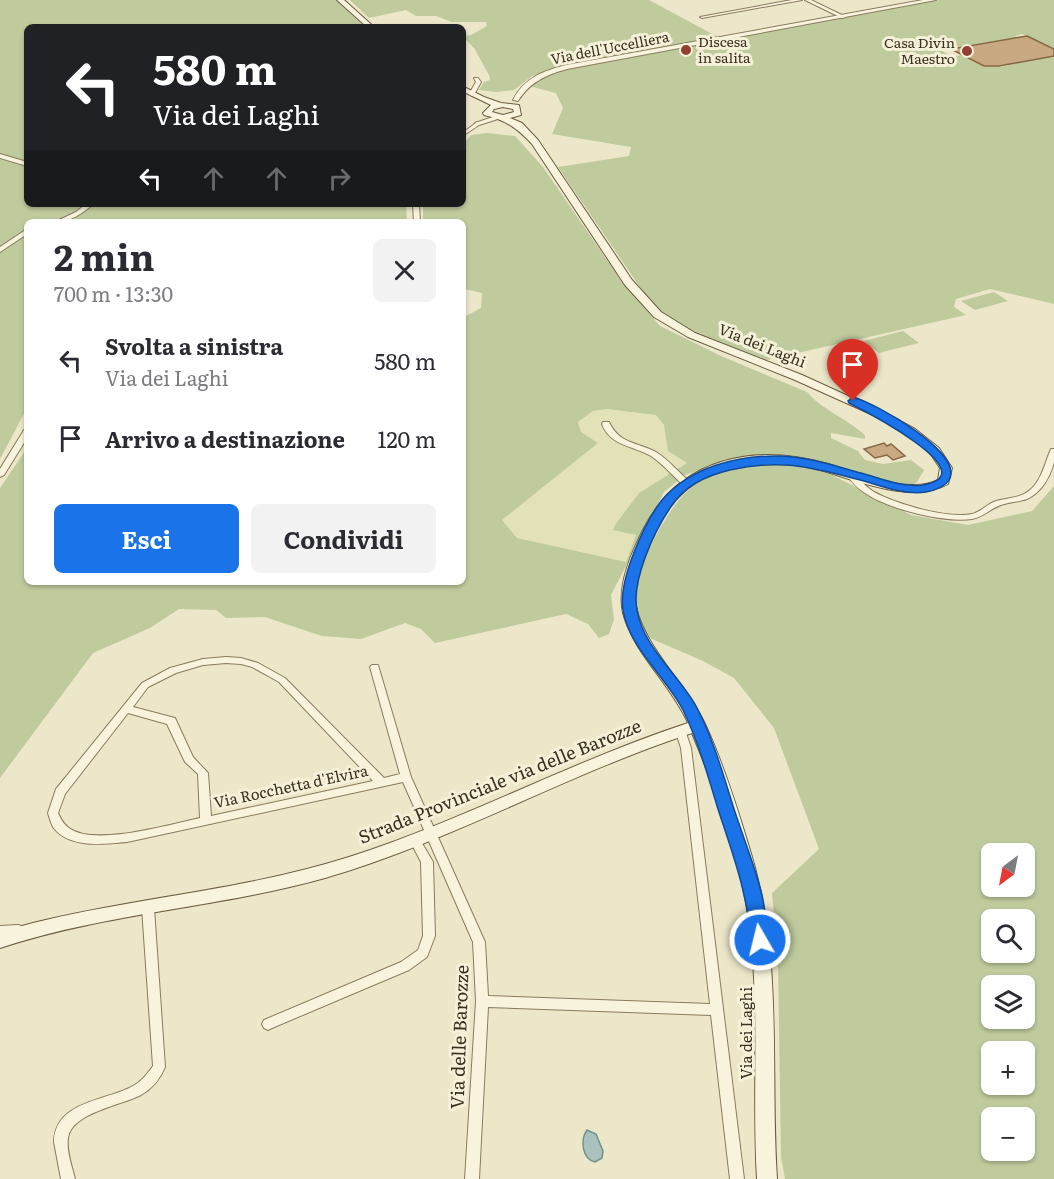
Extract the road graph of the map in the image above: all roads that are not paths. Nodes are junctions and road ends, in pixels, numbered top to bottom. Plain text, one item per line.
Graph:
1 (340, 0) edge
2 (800, 0) edge
3 (807, 0) edge
4 (933, 0) edge
5 (702, 17) dead end
6 (844, 17) junction
7 (368, 24) edge
8 (477, 79) dead end
9 (466, 90) edge
10 (472, 94) junction
11 (481, 99) junction
12 (501, 105) junction
13 (487, 111) junction
14 (518, 112) junction
15 (501, 117) junction
16 (478, 123) junction
17 (466, 132) edge
18 (0, 156) edge
19 (24, 163) edge
20 (86, 207) edge
21 (65, 219) edge
22 (24, 233) edge
23 (0, 250) edge
24 (606, 424) dead end
25 (24, 437) edge
26 (1054, 451) edge
27 (850, 474) junction
28 (0, 475) edge
29 (686, 483) junction
30 (375, 667) dead end
31 (126, 709) junction
32 (698, 725) junction
33 (680, 730) junction
34 (406, 777) junction
35 (382, 783) junction
36 (206, 821) junction
37 (423, 838) junction
38 (147, 908) junction
39 (38, 929) junction
40 (0, 931) edge
41 (0, 940) edge
42 (482, 1001) junction
43 (717, 1010) junction
44 (268, 1024) dead end
45 (68, 1179) edge
46 (472, 1179) edge
47 (737, 1179) edge
48 (767, 1179) edge

1 - 7 main road
2 - 5 street
3 - 6 street
4 - 6 street, Via dell'Uccelliera
6 - 14 street, Via dell'Uccelliera
8 - 10 street
9 - 10 main road
10 - 11 main road
11 - 12 main road
11 - 13 main road
12 - 13 main road
12 - 14 main road
13 - 15 main road, Via dei Laghi
13 - 16 street
14 - 15 main road, Via dei Laghi
14 - 27 main road, Via dei Laghi
15 - 16 street
16 - 17 street
18 - 19 street
20 - 21 street
22 - 23 street
24 - 29 street
25 - 28 street
26 - 27 street
27 - 29 main road, Via dei Laghi
29 - 32 main road, Via dei Laghi
30 - 34 street
31 - 35 street, Via Rocchetta d'Elvira
31 - 36 street, Via Rocchetta d'Elvira
31 - 36 street, Via Rocchetta d'Elvira
32 - 33 main road, Strada Provinciale via delle Barozze
32 - 48 main road, Via dei Laghi
33 - 37 main road, Strada Provinciale via delle Barozze
33 - 43 street
34 - 35 street, Via Rocchetta d'Elvira
34 - 37 street
35 - 36 street, Via Rocchetta d'Elvira
37 - 38 main road, Strada Provinciale via delle Barozze
37 - 42 street, Via delle Barozze
37 - 44 street
38 - 39 main road, Strada Provinciale via delle Barozze
38 - 45 street
39 - 40 street
39 - 41 main road, Strada Provinciale via delle Barozze
42 - 43 street
42 - 46 street, Via delle Barozze
43 - 47 street

